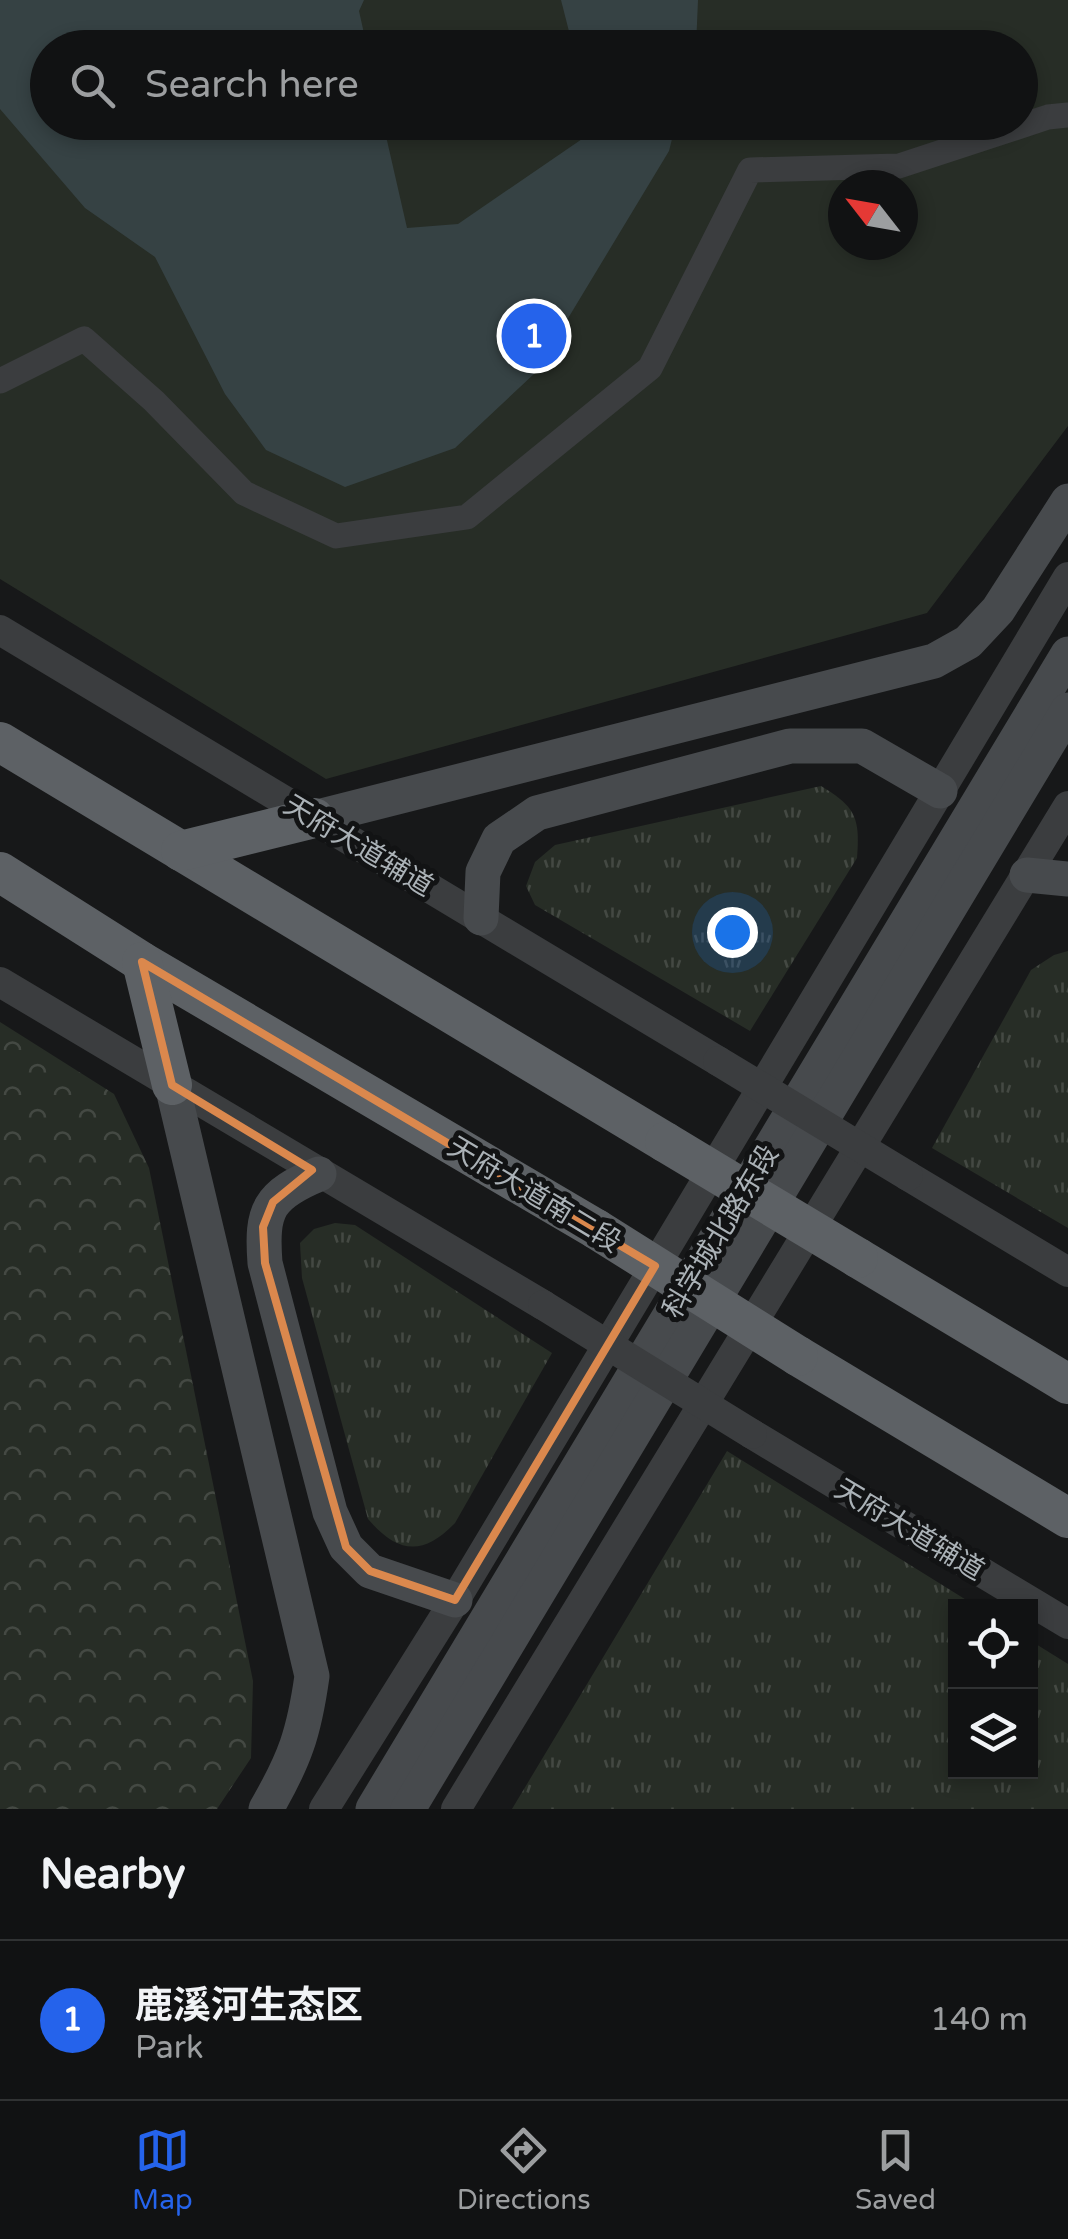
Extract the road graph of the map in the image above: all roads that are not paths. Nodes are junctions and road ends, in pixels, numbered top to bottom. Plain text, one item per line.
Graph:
1 (1068, 114) edge
2 (1038, 120) edge
3 (978, 140) edge
4 (0, 381) edge
5 (1068, 501) edge
6 (1068, 578) edge
7 (0, 630) edge
8 (1068, 654) edge
9 (1068, 710) edge
10 (0, 742) edge
11 (940, 790) junction
12 (1068, 806) edge
13 (314, 818) junction
14 (181, 851) junction
15 (0, 872) edge
16 (1026, 875) junction
17 (1068, 879) edge
18 (480, 918) junction
19 (142, 962) junction
20 (0, 982) edge
21 (172, 1085) junction
22 (319, 1174) junction
23 (1068, 1272) edge
24 (1068, 1384) edge
25 (1068, 1518) edge
26 (454, 1600) junction
27 (1068, 1624) edge
28 (266, 1809) edge
29 (324, 1809) edge
30 (373, 1809) edge
31 (408, 1809) edge
32 (456, 1809) edge

1 - 2 street
3 - 4 street
5 - 13 main road
6 - 11 street
7 - 13 street, 天府大道辅道
8 - 30 main road, 科学城北路东段
9 - 31 main road, 科学城北路东段
10 - 14 highway
11 - 18 main road
11 - 26 street
12 - 16 street
13 - 14 highway
13 - 18 street, 天府大道辅道
14 - 24 highway, bridge
15 - 19 highway, 天府大道南二段
16 - 17 main road
16 - 32 street
18 - 23 street, 天府大道辅道, bridge
19 - 21 highway
19 - 25 highway, 天府大道南二段, bridge
20 - 21 street
21 - 22 street
21 - 28 main road
22 - 26 main road
22 - 27 street, 天府大道辅道, bridge
26 - 29 street

